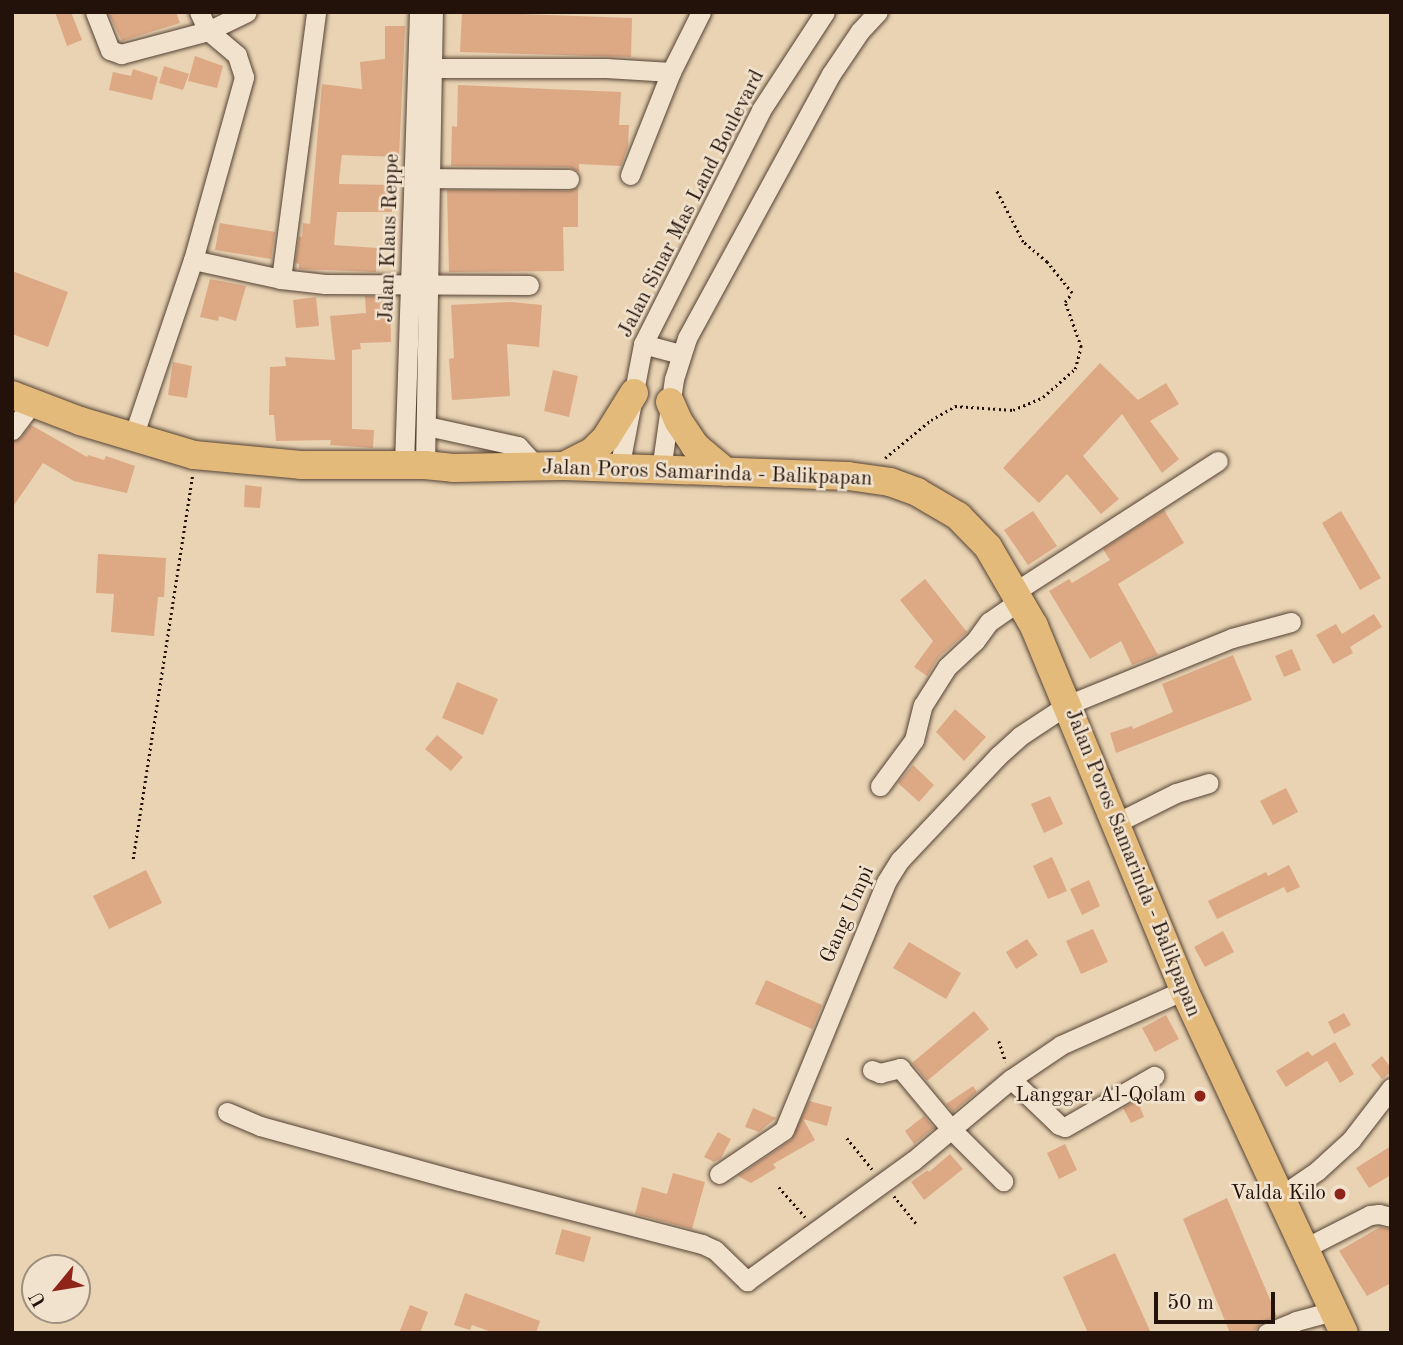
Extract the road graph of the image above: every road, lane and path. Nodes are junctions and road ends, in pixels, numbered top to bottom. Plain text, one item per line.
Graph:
1 (95, 12) edge
2 (199, 12) edge
3 (247, 12) edge
4 (316, 12) edge
5 (419, 12) edge
6 (433, 12) edge
7 (701, 12) edge
8 (825, 12) edge
9 (878, 12) edge
10 (208, 31) junction
11 (425, 67) junction
12 (671, 72) junction
13 (630, 175) dead end
14 (423, 178) junction
15 (569, 178) dead end
16 (996, 190) dead end
17 (193, 260) junction
18 (281, 279) junction
19 (529, 285) dead end
20 (421, 286) junction
21 (643, 344) junction
22 (681, 354) junction
23 (634, 393) junction
24 (22, 399) edge
25 (670, 402) junction
26 (406, 417) junction
27 (428, 421) junction
28 (12, 430) edge
29 (133, 437) junction
30 (194, 455) junction
31 (1218, 461) dead end
32 (415, 465) junction
33 (550, 467) junction
34 (619, 469) junction
35 (661, 470) junction
36 (726, 472) junction
37 (875, 480) junction
38 (1018, 596) junction
39 (1291, 622) dead end
40 (1068, 705) junction
41 (1208, 783) dead end
42 (880, 786) dead end
43 (1116, 823) junction
44 (134, 859) dead end
45 (1184, 990) junction
46 (872, 1070) dead end
47 (1154, 1076) dead end
48 (1011, 1079) junction
49 (1391, 1088) edge
50 (227, 1112) dead end
51 (951, 1129) junction
52 (719, 1174) dead end
53 (1003, 1181) dead end
54 (779, 1187) dead end
55 (1282, 1195) junction
56 (1391, 1217) edge
57 (817, 1231) junction
58 (1303, 1249) junction
59 (1339, 1322) edge
60 (1268, 1333) edge

1 - 10 street
2 - 10 street
3 - 10 street
4 - 18 street
5 - 11 street, Jalan Klaus Reppe
6 - 11 street, Jalan Klaus Reppe
7 - 12 street
8 - 21 street, Jalan Sinar Mas Land Boulevard
9 - 22 street
10 - 17 street
11 - 12 street
11 - 14 street, Jalan Klaus Reppe
12 - 13 street
14 - 15 street
14 - 20 street, Jalan Klaus Reppe
16 - 37 path
17 - 18 street
17 - 29 street
18 - 20 street
19 - 20 street
20 - 26 street, Jalan Klaus Reppe
20 - 27 street, Jalan Klaus Reppe
21 - 22 street
21 - 23 street, Jalan Sinar Mas Land Boulevard
22 - 25 street
23 - 33 highway
23 - 34 street, Jalan Sinar Mas Land Boulevard
24 - 28 street
24 - 29 highway, Jalan Poros Samarinda - Balikpapan
25 - 35 street
25 - 36 highway
26 - 27 street
26 - 32 street, Jalan Klaus Reppe
27 - 32 street, Jalan Klaus Reppe
27 - 33 street
29 - 30 highway, Jalan Poros Samarinda - Balikpapan
30 - 32 highway, Jalan Poros Samarinda - Balikpapan
30 - 44 path
31 - 38 street
32 - 33 highway, Jalan Poros Samarinda - Balikpapan
33 - 34 highway, Jalan Poros Samarinda - Balikpapan
34 - 35 highway, Jalan Poros Samarinda - Balikpapan
35 - 36 highway, Jalan Poros Samarinda - Balikpapan
36 - 37 highway, Jalan Poros Samarinda - Balikpapan
37 - 38 highway, Jalan Poros Samarinda - Balikpapan
38 - 40 highway, Jalan Poros Samarinda - Balikpapan
38 - 42 street
39 - 40 street, Gang Umpi
40 - 43 highway, Jalan Poros Samarinda - Balikpapan
40 - 52 street, Gang Umpi
41 - 43 street
43 - 45 highway, Jalan Poros Samarinda - Balikpapan
45 - 48 street
45 - 55 highway, Jalan Poros Samarinda - Balikpapan
46 - 51 street
47 - 48 street
48 - 51 street
49 - 55 street
50 - 57 street
51 - 53 street
51 - 57 street
54 - 57 path
55 - 58 highway, Jalan Poros Samarinda - Balikpapan
56 - 58 street
58 - 59 highway, Jalan Poros Samarinda - Balikpapan
59 - 60 street

